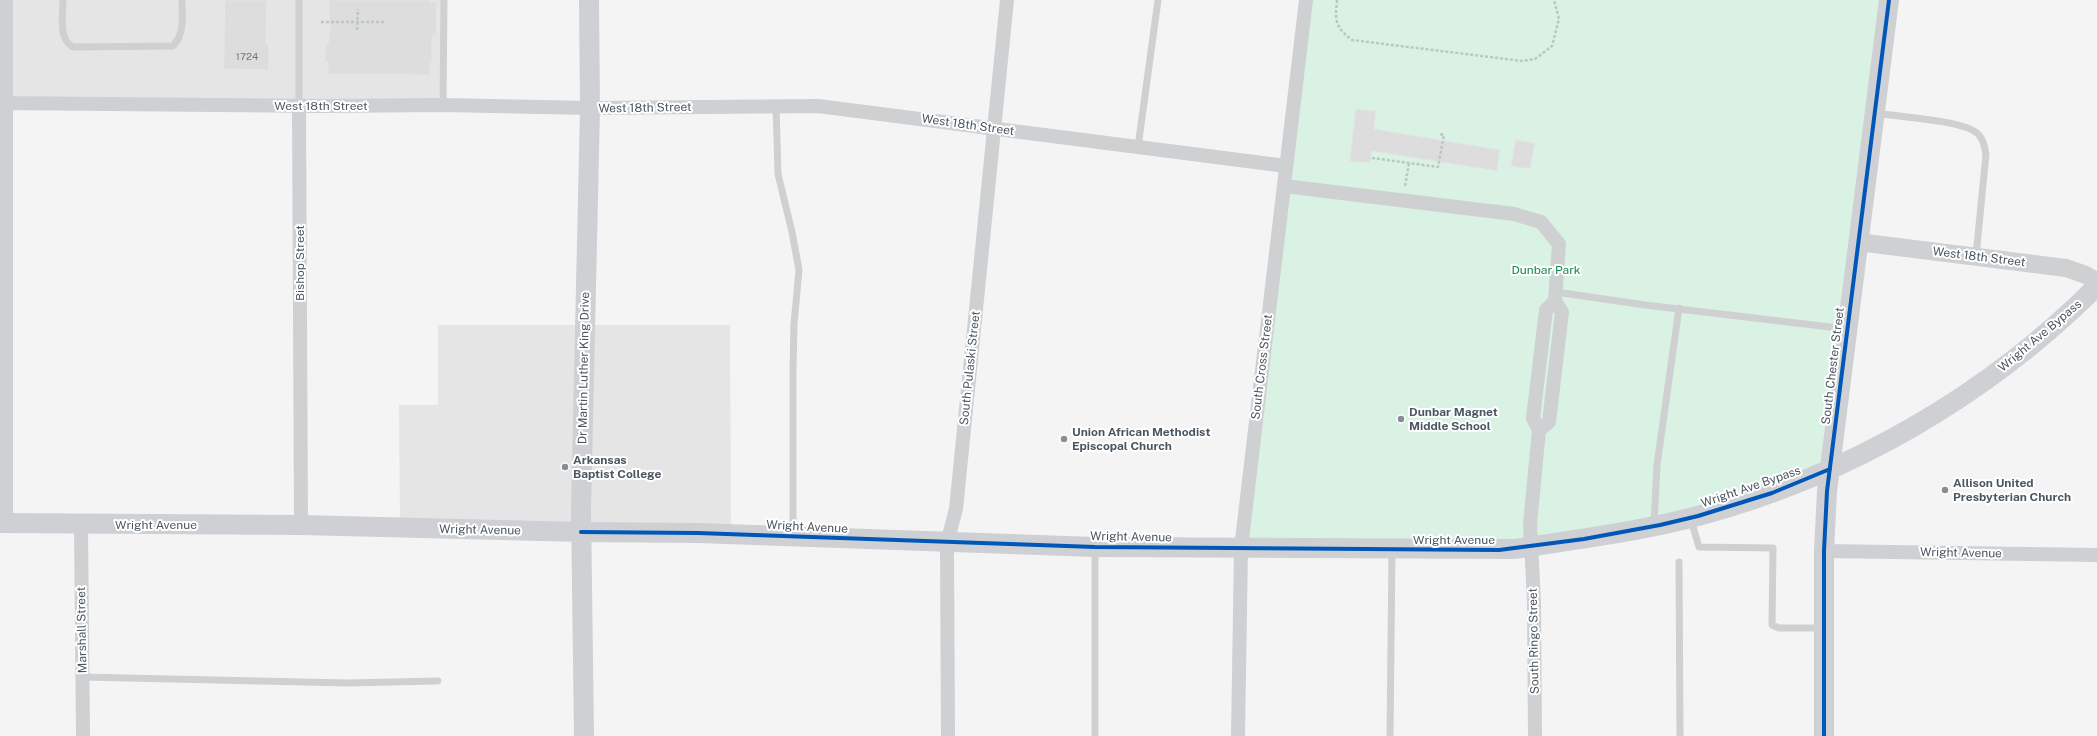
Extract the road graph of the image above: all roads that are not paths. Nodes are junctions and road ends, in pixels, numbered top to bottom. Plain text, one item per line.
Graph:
1 (6, 0) edge
2 (63, 0) edge
3 (182, 0) edge
4 (299, 0) edge
5 (444, 0) edge
6 (589, 0) edge
7 (1007, 0) edge
8 (1158, 0) edge
9 (1306, 0) edge
10 (1889, 0) edge
11 (3, 103) edge
12 (443, 105) junction
13 (299, 106) junction
14 (776, 106) junction
15 (590, 108) junction
16 (1874, 113) junction
17 (993, 128) junction
18 (1138, 147) junction
19 (1286, 166) junction
20 (1284, 186) junction
21 (1858, 242) junction
22 (1976, 257) junction
23 (2097, 282) edge
24 (2097, 286) edge
25 (1555, 297) junction
26 (1679, 308) junction
27 (1848, 329) junction
28 (1830, 469) junction
29 (1684, 519) junction
30 (3, 523) edge
31 (81, 525) junction
32 (301, 525) junction
33 (1654, 526) junction
34 (581, 532) junction
35 (793, 536) junction
36 (947, 543) junction
37 (1530, 546) junction
38 (1095, 547) junction
39 (1241, 548) junction
40 (1392, 550) junction
41 (1824, 551) junction
42 (2097, 555) edge
43 (1679, 562) dead end
44 (1824, 628) junction
45 (83, 677) junction
46 (438, 681) dead end
47 (83, 736) edge
48 (584, 736) edge
49 (948, 736) edge
50 (1095, 736) edge
51 (1238, 736) edge
52 (1390, 736) edge
53 (1535, 736) edge
54 (1680, 736) edge
55 (1824, 736) edge

1 - 11 street
2 - 3 lane
4 - 13 lane, Bishop Street
5 - 12 lane
6 - 15 main road, Dr Martin Luther King Drive
7 - 17 street, South Pulaski Street
8 - 18 lane
9 - 19 street, South Cross Street
10 - 16 main road, South Chester Street
11 - 13 street, West 18th Street
11 - 30 street
12 - 13 street, West 18th Street
12 - 15 street, West 18th Street
13 - 32 street, Bishop Street
14 - 15 street, West 18th Street
14 - 17 street, West 18th Street
14 - 35 lane
15 - 34 main road, Dr Martin Luther King Drive
16 - 21 main road, South Chester Street
16 - 22 lane
17 - 18 street, West 18th Street
17 - 36 street, South Pulaski Street
18 - 19 street, West 18th Street
19 - 20 street, South Cross Street
20 - 25 street
20 - 39 street, South Cross Street
21 - 22 street, West 18th Street
21 - 27 main road, South Chester Street
22 - 23 street, West 18th Street
24 - 28 main road, Wright Ave Bypass
25 - 26 lane
25 - 37 street, South Ringo Street
26 - 27 lane
26 - 33 lane
27 - 28 main road, South Chester Street
28 - 29 main road, Wright Ave Bypass
28 - 41 main road, South Chester Street
29 - 33 main road, Wright Avenue
29 - 44 lane
30 - 31 main road, Wright Avenue
31 - 32 main road, Wright Avenue
31 - 45 street, Marshall Street
32 - 34 main road, Wright Avenue
33 - 37 main road, Wright Avenue
34 - 35 main road, Wright Avenue
34 - 48 main road, Dr Martin Luther King Drive
35 - 36 main road, Wright Avenue
36 - 38 main road, Wright Avenue
36 - 49 street, South Pulaski Street
37 - 40 main road, Wright Avenue
37 - 53 street, South Ringo Street
38 - 39 main road, Wright Avenue
38 - 50 lane
39 - 40 main road, Wright Avenue
39 - 51 street, South Cross Street
40 - 52 lane
41 - 42 street, Wright Avenue
41 - 44 main road, South Chester Street
43 - 54 lane
44 - 55 main road, South Chester Street
45 - 46 lane
45 - 47 street, Marshall Street

